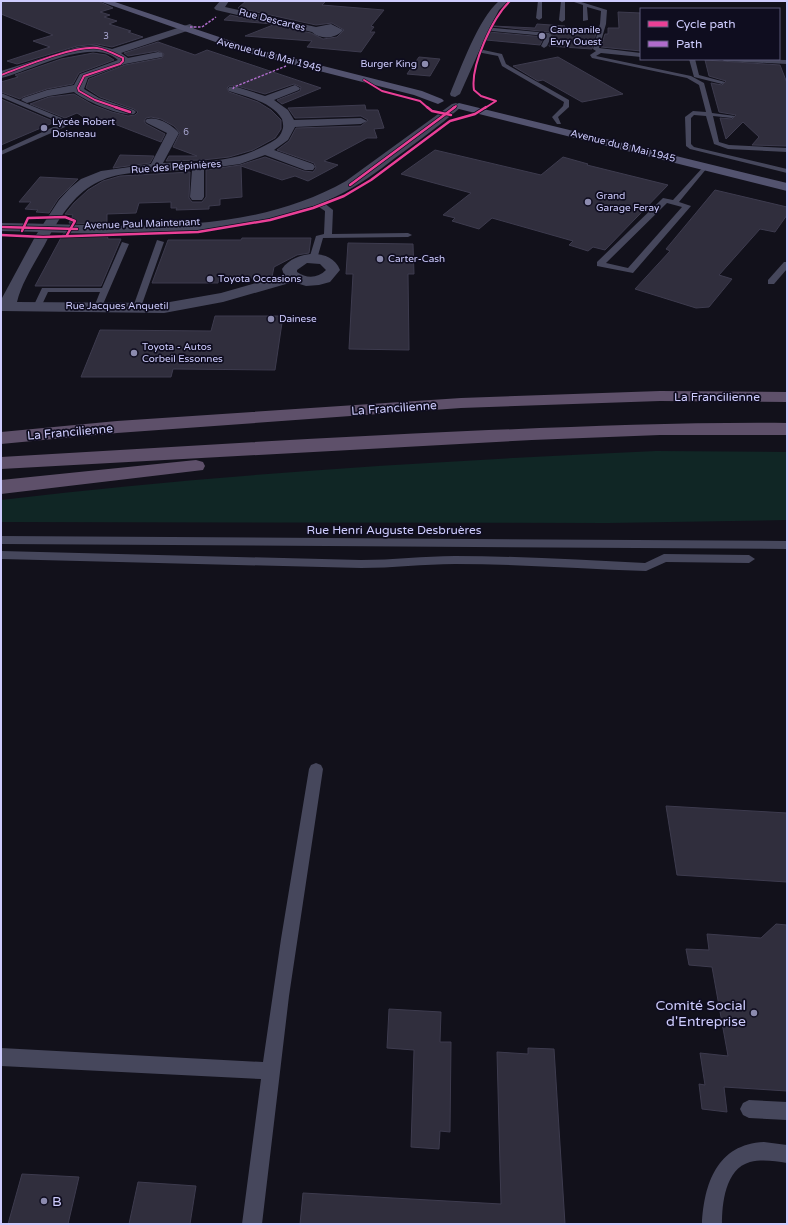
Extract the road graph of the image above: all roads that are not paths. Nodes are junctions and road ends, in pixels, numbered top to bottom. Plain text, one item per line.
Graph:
1 (103, 1) edge
2 (115, 1) edge
3 (504, 1) edge
4 (540, 1) edge
5 (563, 1) edge
6 (572, 1) edge
7 (241, 2) edge
8 (227, 5) edge
9 (495, 5) edge
10 (586, 5) junction
11 (216, 17) dead end
12 (538, 18) dead end
13 (562, 20) dead end
14 (585, 20) dead end
15 (186, 28) junction
16 (484, 29) junction
17 (316, 30) dead end
18 (105, 40) dead end
19 (544, 46) dead end
20 (91, 48) junction
21 (474, 50) junction
22 (600, 51) junction
23 (111, 53) junction
24 (158, 55) dead end
25 (640, 55) edge
26 (692, 60) edge
27 (736, 60) edge
28 (45, 61) junction
29 (122, 62) junction
30 (785, 64) edge
31 (1, 66) edge
32 (58, 66) dead end
33 (12, 71) junction
34 (71, 71) dead end
35 (1, 75) edge
36 (84, 76) junction
37 (722, 82) dead end
38 (78, 88) junction
39 (295, 88) dead end
40 (233, 89) dead end
41 (1, 95) edge
42 (27, 100) dead end
43 (265, 100) junction
44 (455, 100) junction
45 (439, 102) junction
46 (130, 112) dead end
47 (732, 116) dead end
48 (151, 121) dead end
49 (361, 121) dead end
50 (559, 123) junction
51 (290, 124) junction
52 (597, 132) junction
53 (720, 145) junction
54 (787, 150) edge
55 (265, 151) junction
56 (1, 153) edge
57 (718, 154) junction
58 (198, 167) junction
59 (309, 167) dead end
60 (705, 167) junction
61 (156, 168) junction
62 (787, 171) edge
63 (787, 178) edge
64 (787, 187) edge
65 (197, 197) dead end
66 (316, 201) junction
67 (675, 202) junction
68 (1, 227) edge
69 (48, 227) junction
70 (408, 235) dead end
71 (328, 236) junction
72 (160, 242) dead end
73 (125, 244) dead end
74 (313, 259) junction
75 (787, 264) edge
76 (294, 278) junction
77 (772, 282) dead end
78 (105, 290) junction
79 (4, 306) edge
80 (37, 307) junction
81 (98, 307) junction
82 (137, 307) junction
83 (787, 397) edge
84 (208, 421) junction
85 (1, 428) edge
86 (787, 429) edge
87 (1, 438) edge
88 (253, 447) junction
89 (1, 463) edge
90 (1, 487) edge
91 (1, 540) edge
92 (364, 542) junction
93 (604, 544) junction
94 (787, 545) edge
95 (1, 555) edge
96 (749, 559) dead end
97 (361, 564) junction
98 (608, 566) junction
99 (316, 769) dead end
100 (1, 1057) edge
101 (270, 1071) junction
102 (749, 1109) dead end
103 (787, 1111) edge
104 (787, 1154) edge
105 (252, 1224) edge
106 (712, 1224) edge

1 - 15 main road, Avenue du 8 Mai 1945
2 - 15 main road, Avenue du 8 Mai 1945
3 - 9 street, Avenue Paul Maintenant
4 - 12 lane
5 - 13 lane
6 - 10 lane
7 - 8 street
8 - 11 street
8 - 17 street, Rue Descartes
9 - 16 street, Avenue Paul Maintenant
10 - 14 lane
10 - 22 lane
15 - 23 street
15 - 44 main road, Avenue du 8 Mai 1945
15 - 45 main road, Avenue du 8 Mai 1945
16 - 19 lane
16 - 21 street, Avenue Paul Maintenant
18 - 20 street
20 - 23 street
20 - 28 street
21 - 44 street, Avenue Paul Maintenant
21 - 50 lane
22 - 25 lane
22 - 53 lane
23 - 29 street
24 - 29 street
26 - 37 lane
27 - 30 lane
28 - 32 street
28 - 33 street
29 - 36 street
31 - 33 street
33 - 35 street
34 - 36 street
36 - 38 street
38 - 42 street
38 - 46 street
39 - 43 street
40 - 43 street
41 - 56 lane
43 - 51 street
44 - 45 main road, Avenue du 8 Mai 1945
44 - 50 main road, Avenue du 8 Mai 1945
44 - 60 main road, Avenue du 8 Mai 1945
44 - 66 street, Avenue Paul Maintenant
45 - 69 street, Avenue Paul Maintenant
47 - 57 lane
48 - 61 street
49 - 51 street
50 - 52 main road, Avenue du 8 Mai 1945
51 - 55 street, Rue des Pépinières
52 - 60 main road
52 - 63 main road, Avenue du 8 Mai 1945
53 - 54 lane
53 - 57 lane
55 - 58 street, Rue des Pépinières
55 - 59 street
57 - 62 lane
58 - 61 street, Rue des Pépinières
58 - 65 street
60 - 64 main road, Avenue du 8 Mai 1945
60 - 67 lane
61 - 69 street, Rue des Pépinières
66 - 69 street, Avenue Paul Maintenant
66 - 71 lane
67 - 67 lane
68 - 69 street, Avenue Paul Maintenant
69 - 79 street, Rue Jacques Anquetil
70 - 71 lane
71 - 74 lane
72 - 82 lane
73 - 78 lane
74 - 76 street
74 - 76 street, Rue Jacques Anquetil
75 - 77 lane
76 - 82 street, Rue Jacques Anquetil
78 - 80 lane
78 - 81 lane
79 - 80 street, Rue Jacques Anquetil
80 - 81 street, Rue Jacques Anquetil
81 - 82 street, Rue Jacques Anquetil
83 - 84 highway, La Francilienne
84 - 85 highway
84 - 87 highway, La Francilienne
86 - 88 highway
88 - 89 highway
88 - 90 highway
91 - 92 lane, Rue Henri Auguste Desbruères
92 - 93 lane, Rue Henri Auguste Desbruères
92 - 97 lane
93 - 94 lane, Rue Henri Auguste Desbruères
93 - 98 lane
95 - 97 lane
96 - 98 lane
97 - 98 lane
99 - 101 lane
100 - 101 lane
101 - 105 lane
102 - 103 lane
104 - 106 lane

